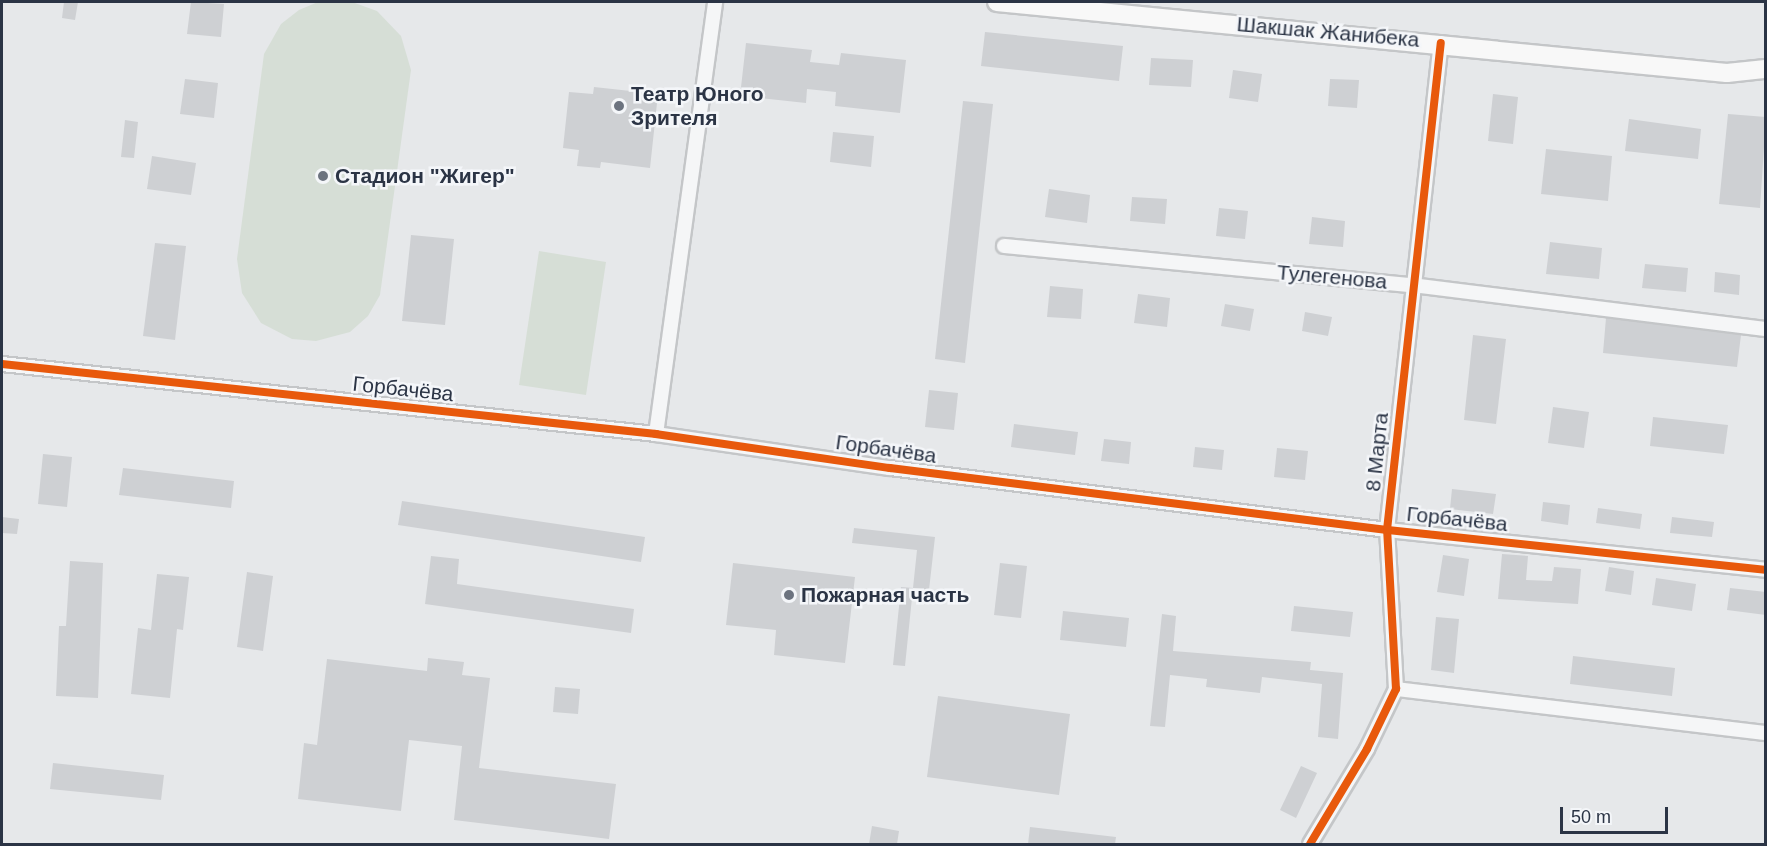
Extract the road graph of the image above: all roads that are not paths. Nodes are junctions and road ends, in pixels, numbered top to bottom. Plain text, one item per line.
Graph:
1 (715, 2) edge
2 (997, 2) edge
3 (1440, 43) junction
4 (1766, 69) edge
5 (1004, 246) dead end
6 (1412, 285) junction
7 (1766, 329) edge
8 (2, 364) edge
9 (656, 434) junction
10 (1387, 530) junction
11 (1766, 570) edge
12 (1396, 689) junction
13 (1766, 733) edge
14 (1310, 844) edge

1 - 9 street
2 - 3 main road, Шакшак Жанибека
3 - 4 main road, Шакшак Жанибека
3 - 6 street, 8 Марта
5 - 6 street, Тулегенова
6 - 7 street, Тулегенова
6 - 10 street, 8 Марта
8 - 9 street, Горбачёва
9 - 10 street, Горбачёва
10 - 11 street, Горбачёва
10 - 12 street, 8 Марта
12 - 13 street
12 - 14 street, 8 Марта

